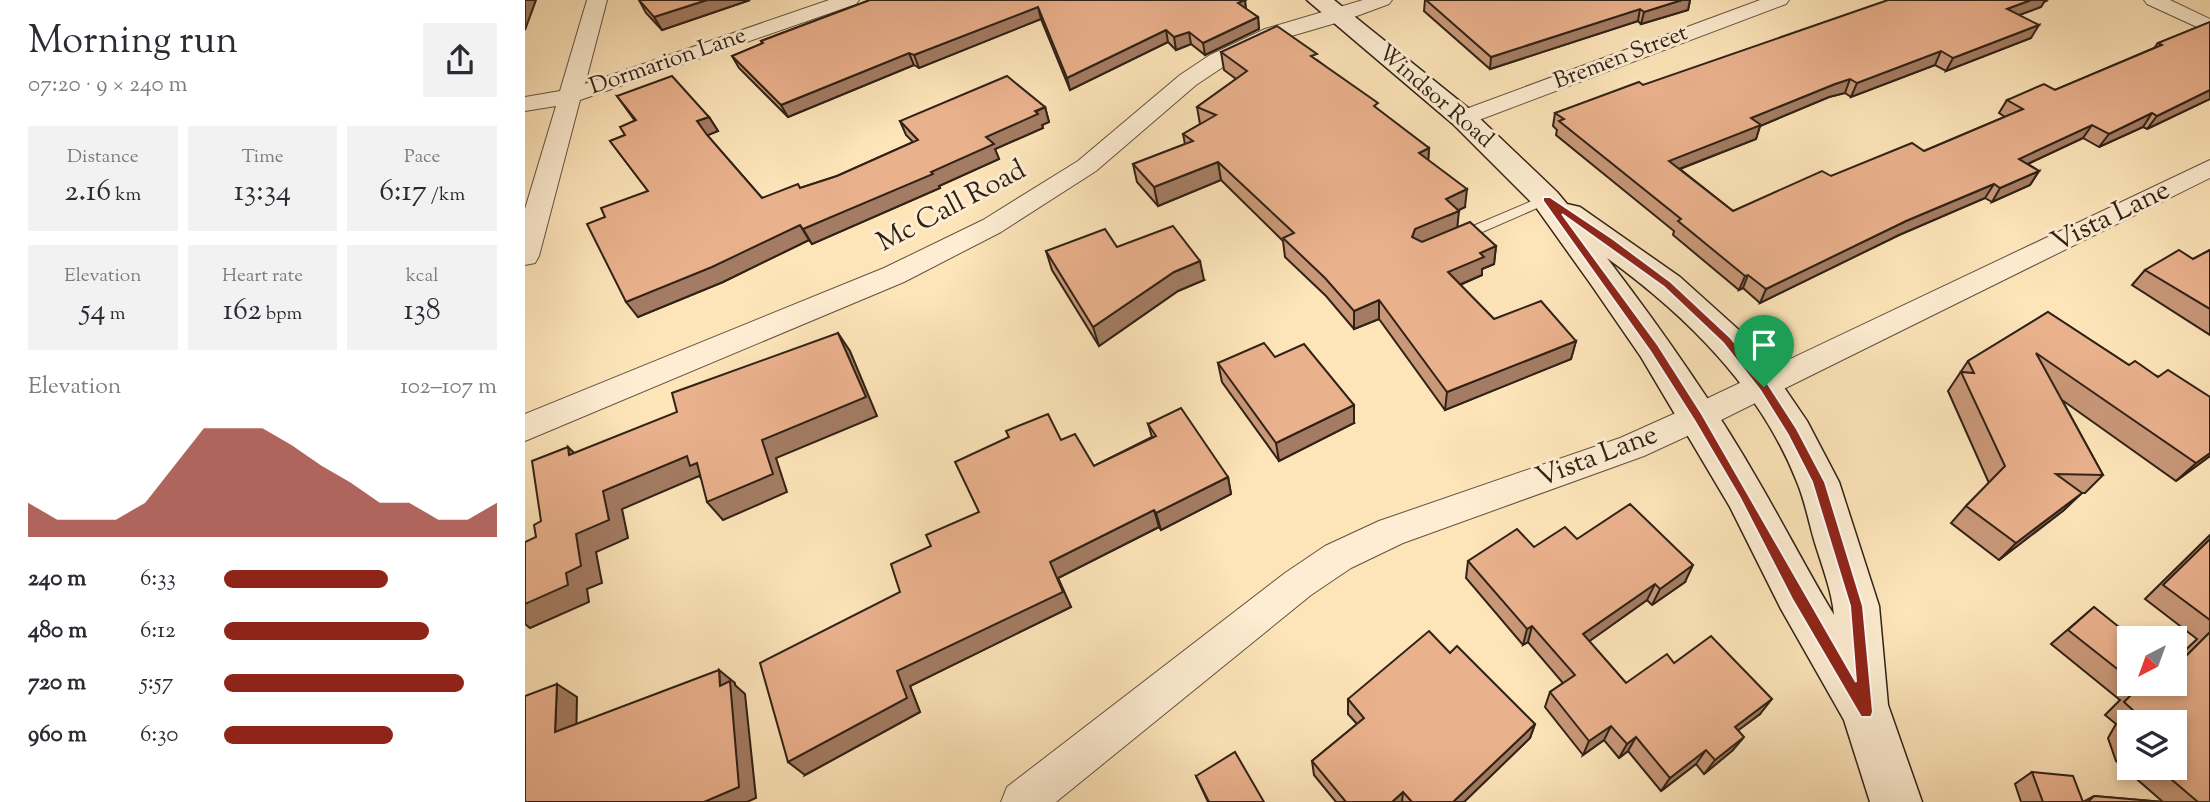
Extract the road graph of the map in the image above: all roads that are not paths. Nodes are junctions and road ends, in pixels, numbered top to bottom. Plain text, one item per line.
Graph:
1 (597, 0) edge
2 (849, 0) edge
3 (1382, 0) edge
4 (1779, 0) edge
5 (2154, 0) edge
6 (1752, 3) edge
7 (1329, 8) edge
8 (2210, 27) edge
9 (568, 97) junction
10 (525, 104) edge
11 (1463, 118) junction
12 (2210, 168) edge
13 (1546, 199) junction
14 (1445, 243) edge
15 (525, 256) edge
16 (1764, 387) junction
17 (1698, 417) junction
18 (525, 428) edge
19 (1866, 712) junction
20 (1022, 802) edge
21 (1896, 802) edge

1 - 9 street
2 - 9 street, Dormarion Lane
3 - 7 street, Mc Call Road
4 - 6 street, Bremen Street
5 - 8 street
6 - 11 street, Bremen Street
7 - 11 street, Windsor Road
7 - 18 street, Mc Call Road
9 - 10 street, Dormarion Lane
9 - 15 street
11 - 13 street, Windsor Road
12 - 16 street, Vista Lane
13 - 14 lane
13 - 16 street, Windsor Road
13 - 17 street, Windsor Road
16 - 17 street, Vista Lane
16 - 19 street, Windsor Road
17 - 19 street, Windsor Road
17 - 20 street, Vista Lane
19 - 21 street, Windsor Road

